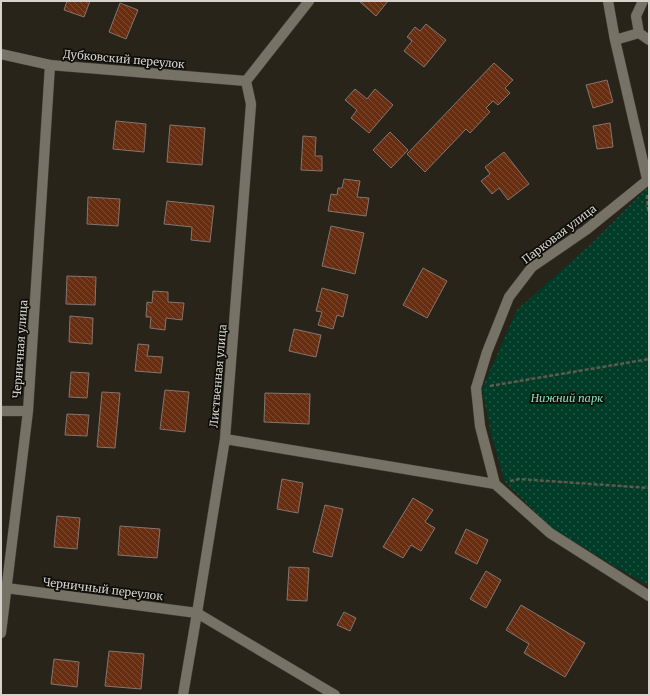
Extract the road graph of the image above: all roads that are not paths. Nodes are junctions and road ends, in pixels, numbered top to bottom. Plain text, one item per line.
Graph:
1 (309, 1) edge
2 (608, 1) edge
3 (643, 1) edge
4 (639, 33) junction
5 (615, 40) junction
6 (649, 40) edge
7 (1, 54) edge
8 (50, 65) junction
9 (246, 81) junction
10 (648, 179) edge
11 (1, 411) edge
12 (28, 411) junction
13 (225, 439) junction
14 (495, 484) junction
15 (6, 588) junction
16 (649, 596) edge
17 (197, 613) junction
18 (1, 633) edge
19 (183, 695) edge
20 (335, 695) edge

1 - 9 street
2 - 5 street
3 - 4 street
4 - 5 street
4 - 6 street
5 - 10 street
7 - 8 street, Дубковский переулок
8 - 9 street, Дубковский переулок
8 - 12 street, Черничная улица
9 - 13 street, Лиственная улица
10 - 14 street, Парковая улица
11 - 12 street
12 - 15 street, Черничная улица
13 - 14 street
13 - 17 street, Лиственная улица
14 - 16 street
15 - 17 street, Черничный переулок
15 - 18 street, Черничная улица
17 - 19 street, Лиственная улица
17 - 20 street

